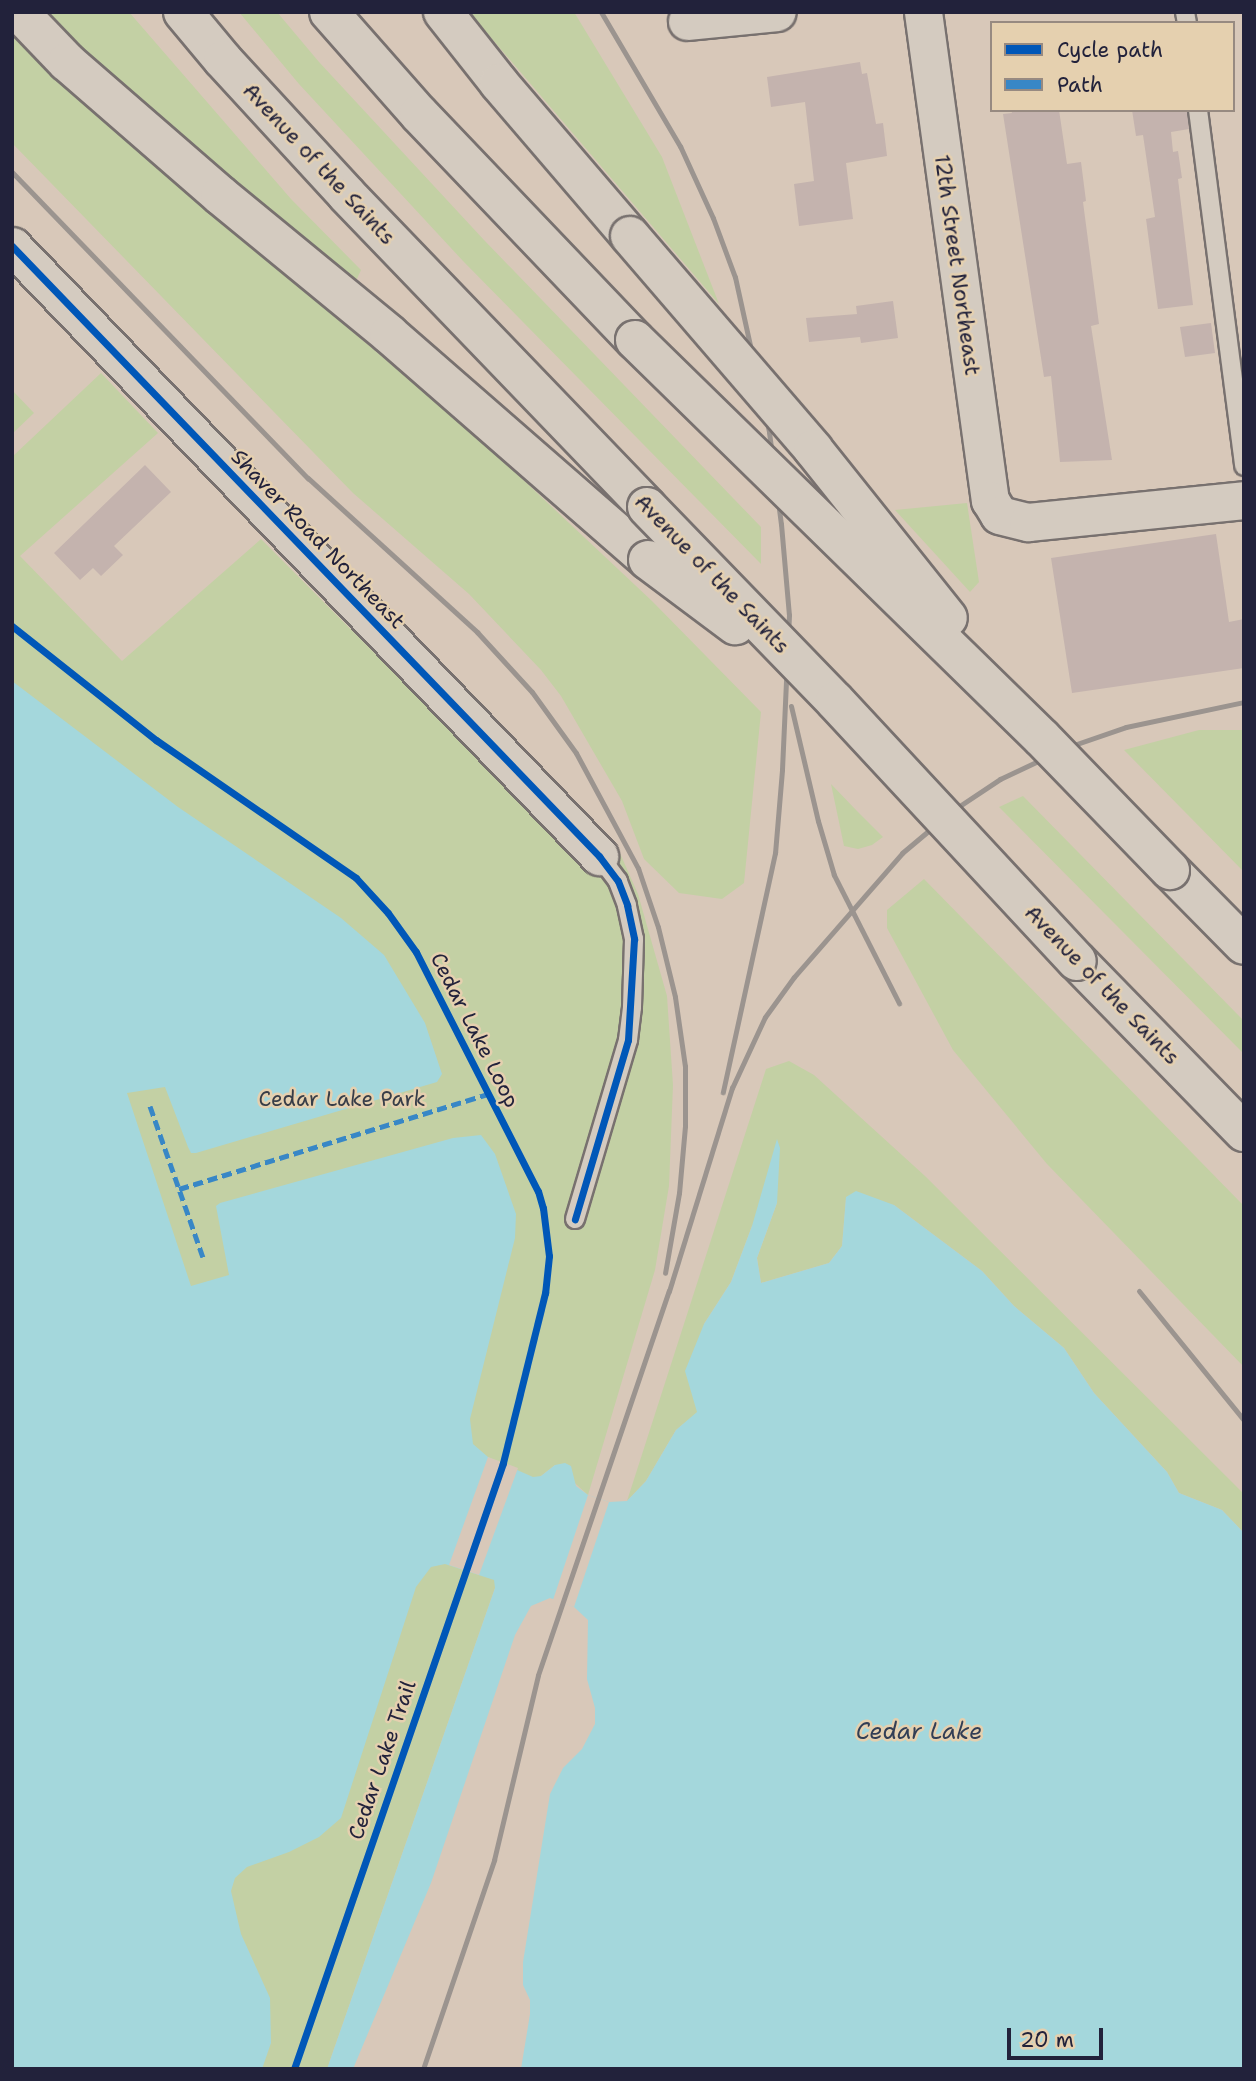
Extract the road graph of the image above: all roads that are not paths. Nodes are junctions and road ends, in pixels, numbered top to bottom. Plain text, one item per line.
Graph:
1 (19, 12) edge
2 (183, 12) edge
3 (329, 12) edge
4 (443, 12) edge
5 (777, 12) edge
6 (923, 12) edge
7 (681, 17) edge
8 (1198, 112) edge
9 (12, 246) edge
10 (1244, 466) edge
11 (1244, 500) edge
12 (835, 701) junction
13 (1042, 738) junction
14 (599, 856) joint
15 (1244, 945) edge
16 (1244, 1132) edge
17 (575, 1219) dead end

1 - 12 highway, bridge
2 - 12 highway, Avenue of the Saints, bridge
3 - 13 highway, bridge
4 - 13 highway, bridge
5 - 7 street
6 - 11 street, 12th Street Northeast
8 - 10 lane
9 - 14 street, Shaver Road Northeast
12 - 16 highway, Avenue of the Saints, bridge
13 - 15 highway, bridge
14 - 17 lane

